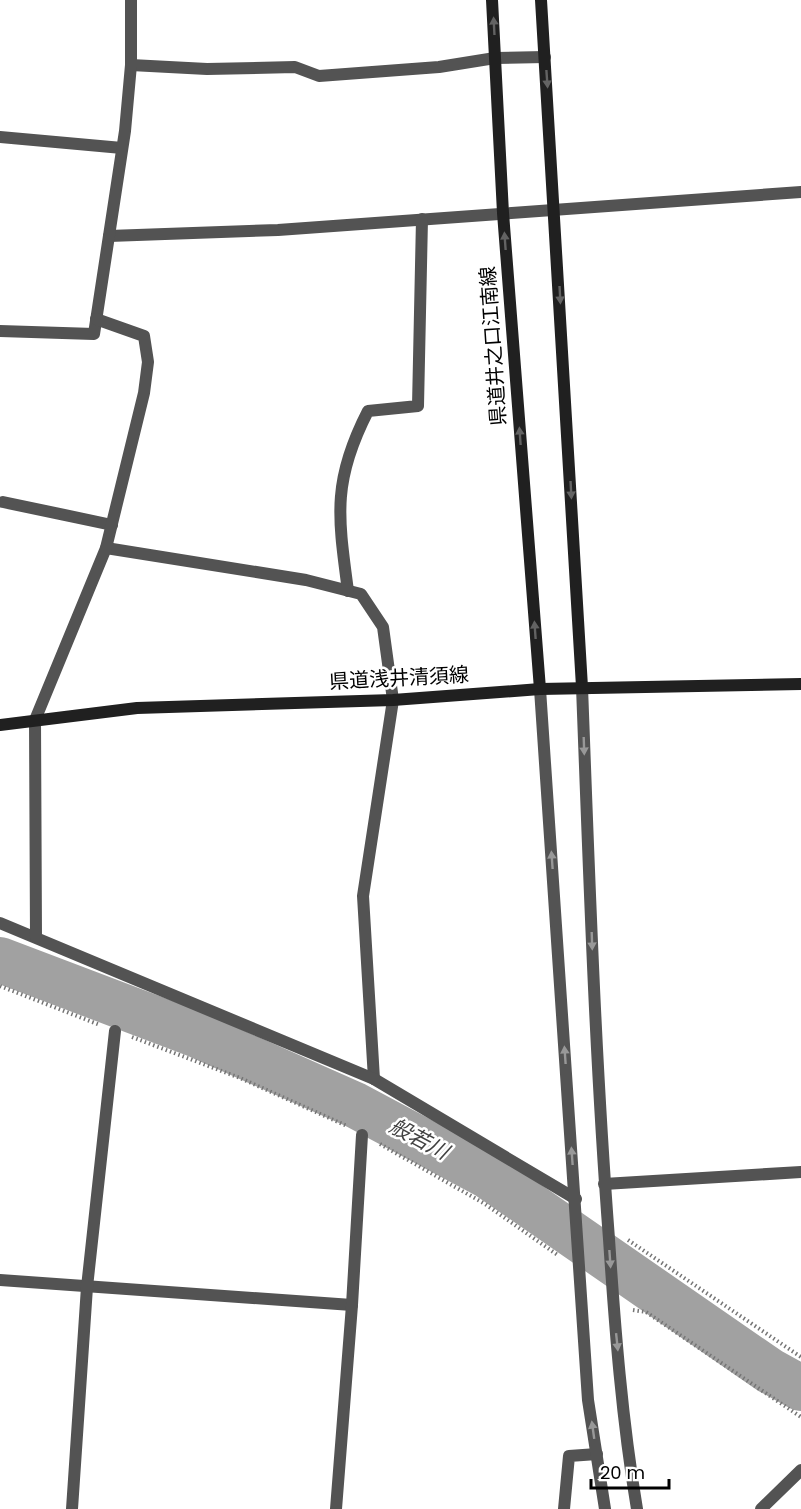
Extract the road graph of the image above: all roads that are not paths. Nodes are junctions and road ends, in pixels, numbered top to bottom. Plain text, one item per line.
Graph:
1 (131, 0) edge
2 (492, 0) edge
3 (541, 0) edge
4 (545, 57) junction
5 (495, 58) junction
6 (131, 65) junction
7 (0, 137) edge
8 (122, 148) junction
9 (801, 192) edge
10 (555, 208) junction
11 (503, 213) junction
12 (422, 219) junction
13 (109, 236) junction
14 (96, 319) junction
15 (0, 331) edge
16 (3, 502) dead end
17 (112, 525) junction
18 (106, 548) junction
19 (348, 591) junction
20 (801, 684) edge
21 (582, 687) junction
22 (540, 688) junction
23 (393, 700) junction
24 (35, 720) junction
25 (0, 725) edge
26 (0, 923) edge
27 (36, 937) junction
28 (115, 1031) road end
29 (374, 1079) junction
30 (362, 1135) road end
31 (801, 1172) edge
32 (604, 1184) junction
33 (576, 1199) junction
34 (0, 1280) edge
35 (87, 1287) junction
36 (352, 1305) junction
37 (597, 1454) junction
38 (801, 1470) edge
39 (72, 1509) edge
40 (336, 1509) edge
41 (564, 1509) edge
42 (605, 1509) edge
43 (637, 1509) edge
44 (761, 1509) edge

1 - 6 street
5 -> 2 main road, 県道井之口江南線
3 - 4 main road
4 - 5 street
4 -> 10 main road
5 - 6 street
5 - 11 main road, 県道井之口江南線
6 - 8 street
7 - 8 street
8 - 13 street
9 - 10 street
10 - 11 street
10 -> 21 main road
11 - 12 street
22 -> 11 main road, 県道井之口江南線
12 - 13 street
12 - 19 street
13 - 14 street
14 - 15 street
14 - 17 street
16 - 17 street
17 - 18 street
18 - 19 street
18 - 24 street
19 - 23 street
20 - 21 main road, 県道浅井清須線
21 - 22 main road, 県道浅井清須線
21 -> 32 street
22 - 23 main road, 県道浅井清須線
33 -> 22 street
23 - 24 main road, 県道浅井清須線
23 - 29 street
24 - 25 main road, 県道浅井清須線
24 - 27 street
26 - 27 street
27 - 29 street
28 - 35 street
29 - 33 street
30 - 36 street
31 - 32 street
32 -> 43 street
37 -> 33 street
34 - 35 street
35 - 36 street
35 - 39 street
36 - 40 street
37 - 41 street
37 - 42 street
38 - 44 street

